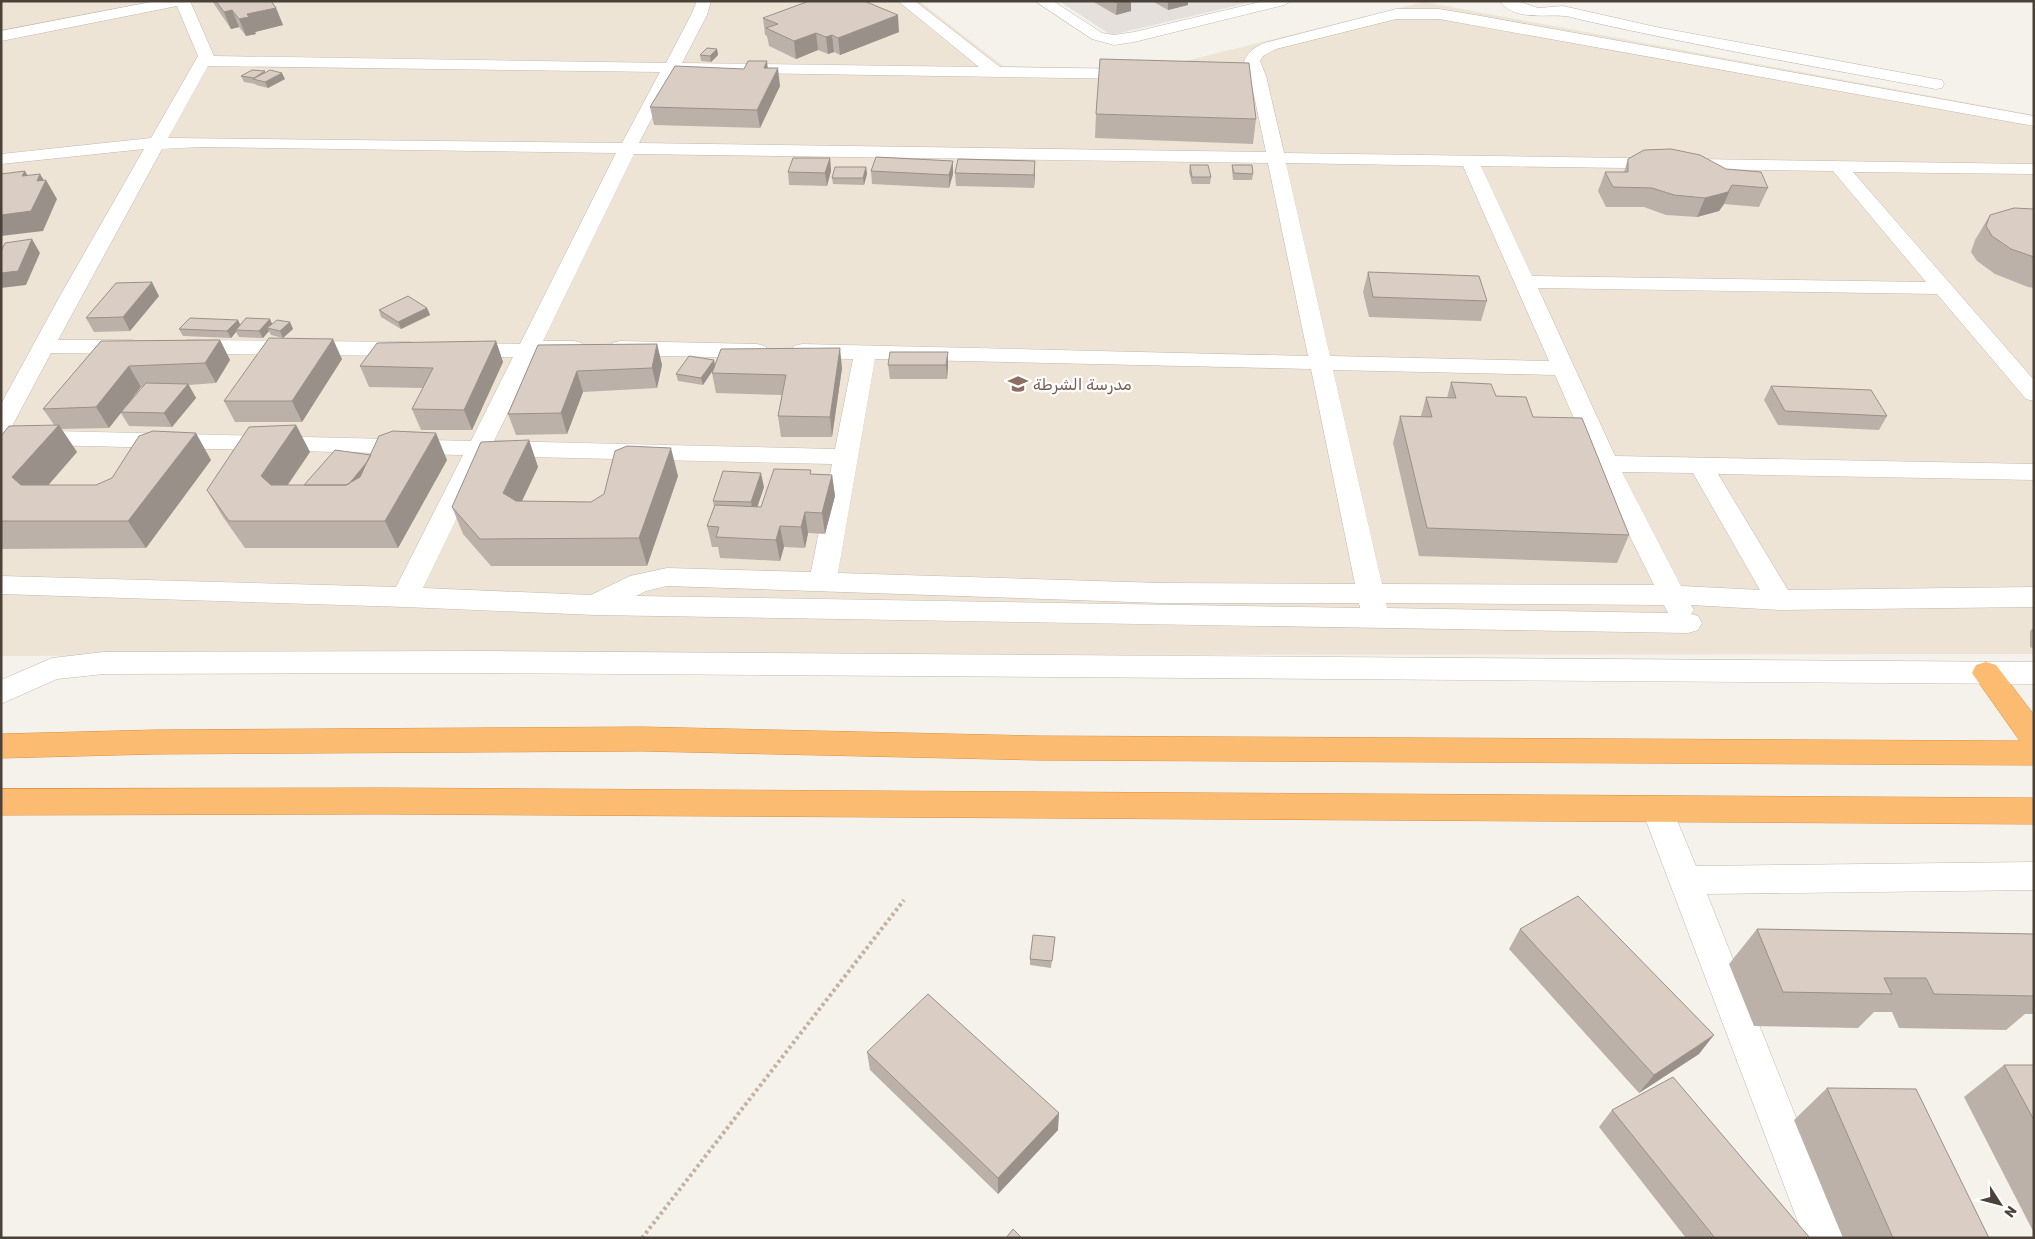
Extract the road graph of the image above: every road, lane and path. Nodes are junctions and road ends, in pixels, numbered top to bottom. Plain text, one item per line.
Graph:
1 (181, 1) edge
2 (704, 1) edge
3 (905, 1) edge
4 (1042, 1) edge
5 (1284, 1) edge
6 (1507, 1) edge
7 (1567, 6) edge
8 (1, 36) edge
9 (202, 61) junction
10 (670, 68) junction
11 (997, 72) junction
12 (1152, 75) edge
13 (1200, 75) edge
14 (1258, 76) junction
15 (1946, 86) dead end
16 (2034, 121) edge
17 (158, 143) junction
18 (628, 148) junction
19 (1276, 158) junction
20 (1, 159) edge
21 (1470, 161) junction
22 (1838, 166) junction
23 (2034, 169) edge
24 (1525, 282) junction
25 (1943, 288) junction
26 (44, 346) junction
27 (527, 350) junction
28 (865, 352) junction
29 (1320, 363) junction
30 (1563, 368) junction
31 (2034, 394) edge
32 (1, 426) edge
33 (1, 437) edge
34 (478, 448) junction
35 (846, 457) junction
36 (1606, 464) junction
37 (1700, 466) junction
38 (2034, 472) edge
39 (823, 582) junction
40 (1, 585) edge
41 (1671, 596) junction
42 (405, 597) junction
43 (2034, 597) edge
44 (1780, 600) junction
45 (595, 605) junction
46 (1373, 606) junction
47 (1986, 673) junction
48 (2034, 673) edge
49 (1, 693) edge
50 (2034, 737) edge
51 (1, 746) edge
52 (2034, 753) edge
53 (1, 802) edge
54 (1658, 810) junction
55 (2034, 811) edge
56 (2034, 876) edge
57 (1684, 880) junction
58 (904, 900) dead end
59 (642, 1238) edge
60 (1824, 1238) edge

1 - 8 street
1 - 9 street
2 - 10 street
3 - 11 street
4 - 5 street
6 - 7 street
7 - 15 street
9 - 10 street
9 - 17 street
10 - 11 street
10 - 18 street
11 - 12 street
13 - 14 street
14 - 16 street
14 - 19 street
17 - 18 street
17 - 20 street
17 - 26 street
18 - 19 street
18 - 27 street
19 - 21 street
19 - 29 street
21 - 22 street
21 - 24 street
22 - 23 street
22 - 25 street
24 - 25 street
24 - 30 street
25 - 31 street
26 - 27 street
26 - 32 street
27 - 28 street
27 - 34 street
28 - 29 street
28 - 35 street
29 - 30 street
29 - 46 street
30 - 36 street
33 - 34 street
34 - 35 street
34 - 42 street
35 - 39 street
36 - 37 street
36 - 41 street
37 - 38 street
37 - 44 street
39 - 45 street
39 - 46 street
40 - 42 street
41 - 44 street
41 - 46 street
42 - 45 street
43 - 44 street
45 - 46 street
47 - 48 street
47 - 49 street
47 - 50 highway
51 - 52 highway
53 - 54 highway
54 - 55 highway
54 - 57 street
56 - 57 street
57 - 60 street
58 - 59 path

